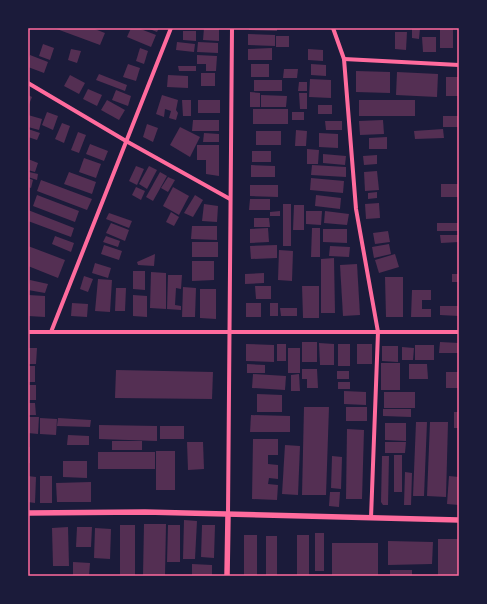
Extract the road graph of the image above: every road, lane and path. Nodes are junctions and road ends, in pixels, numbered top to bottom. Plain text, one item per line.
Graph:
1 (170, 28) edge
2 (232, 28) edge
3 (333, 28) edge
4 (344, 59) junction
5 (459, 65) edge
6 (28, 83) edge
7 (126, 141) junction
8 (230, 199) junction
9 (28, 332) edge
10 (51, 332) junction
11 (230, 332) junction
12 (378, 332) junction
13 (459, 332) edge
14 (28, 513) edge
15 (228, 514) junction
16 (371, 518) junction
17 (459, 520) edge
18 (227, 576) edge

1 - 7 street
2 - 8 street
3 - 4 street
4 - 5 street
4 - 12 street
6 - 7 street
7 - 8 street
7 - 10 street
8 - 11 street
9 - 10 street
10 - 11 street
11 - 12 street
11 - 15 street
12 - 13 street
12 - 16 street
14 - 15 street
15 - 16 street
15 - 18 street
16 - 17 street

